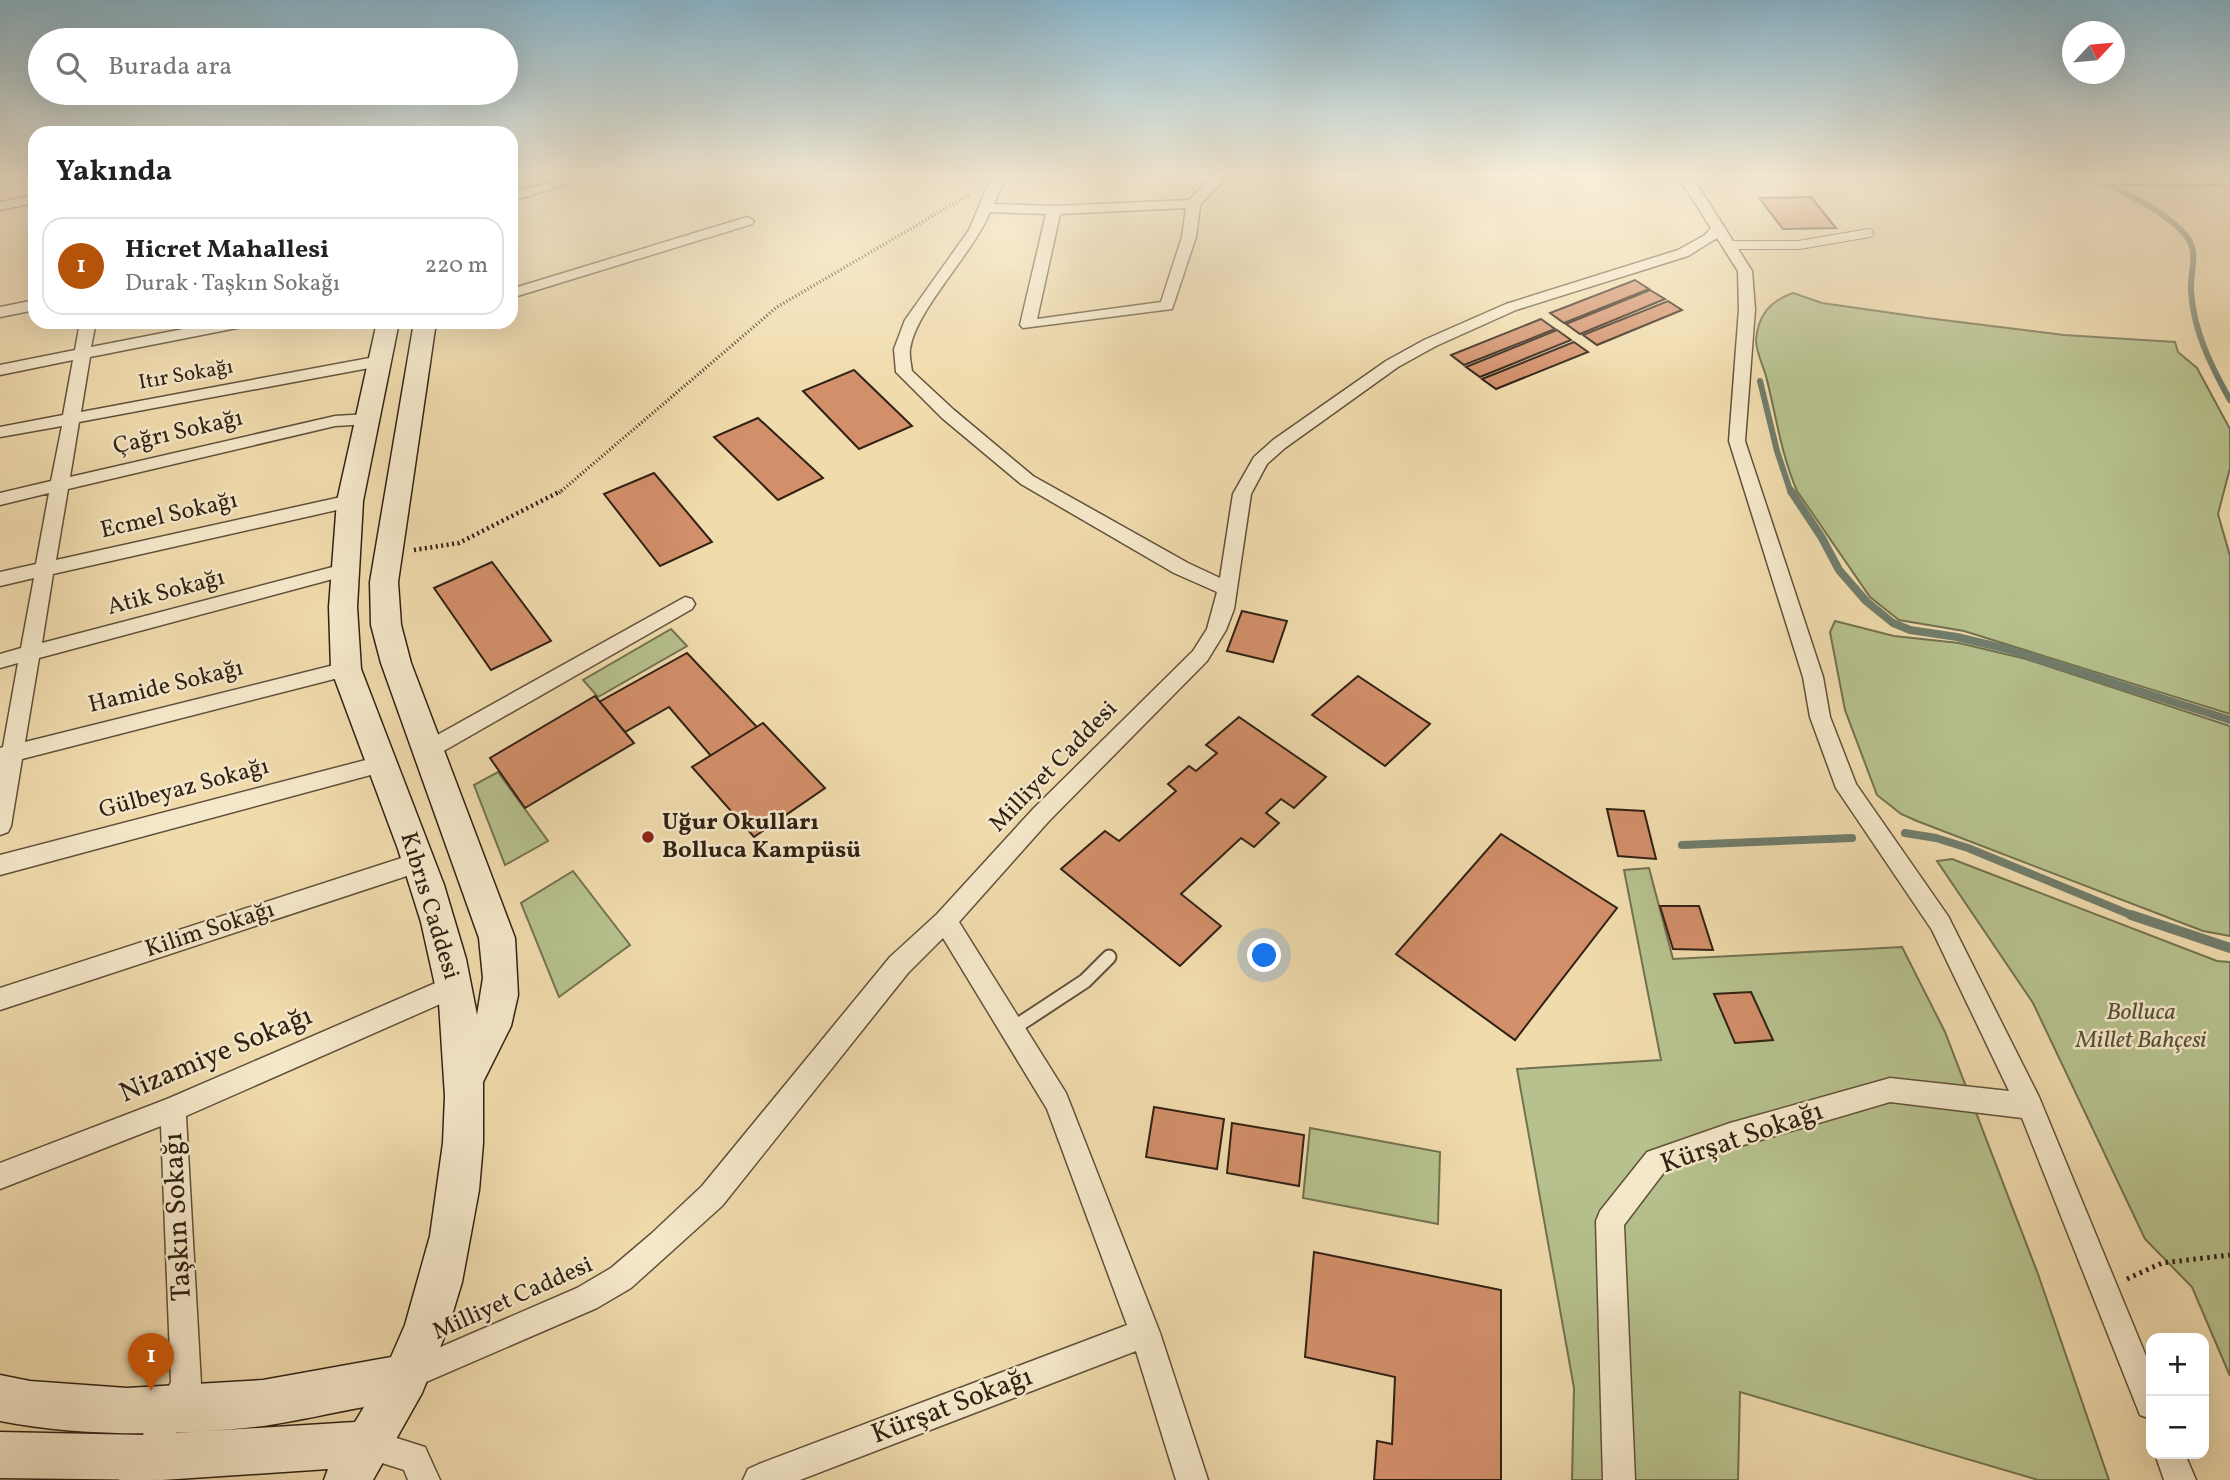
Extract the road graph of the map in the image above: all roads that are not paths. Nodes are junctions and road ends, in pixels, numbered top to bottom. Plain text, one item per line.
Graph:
1 (679, 242) edge
2 (968, 242) edge
3 (1047, 242) edge
4 (1187, 242) edge
5 (1703, 242) edge
6 (1726, 242) edge
7 (1742, 242) edge
8 (1824, 242) edge
9 (518, 292) edge
10 (28, 306) edge
11 (0, 312) edge
12 (87, 329) edge
13 (208, 329) edge
14 (387, 329) edge
15 (424, 329) edge
16 (82, 355) junction
17 (380, 361) junction
18 (0, 370) edge
19 (71, 418) junction
20 (369, 419) junction
21 (0, 432) edge
22 (60, 486) junction
23 (0, 499) edge
24 (349, 501) junction
25 (45, 569) junction
26 (344, 570) junction
27 (0, 579) edge
28 (1226, 588) junction
29 (685, 604) dead end
30 (30, 655) junction
31 (0, 661) edge
32 (346, 669) junction
33 (428, 750) junction
34 (6, 755) edge
35 (381, 764) junction
36 (0, 825) edge
37 (420, 862) junction
38 (0, 865) edge
39 (945, 921) junction
40 (1109, 957) dead end
41 (454, 986) junction
42 (0, 999) edge
43 (1010, 1030) junction
44 (465, 1077) junction
45 (2030, 1106) junction
46 (173, 1109) junction
47 (0, 1176) edge
48 (1145, 1333) junction
49 (406, 1377) junction
50 (2148, 1396) edge
51 (0, 1398) edge
52 (174, 1408) junction
53 (1, 1456) edge
54 (2172, 1459) edge
55 (358, 1462) edge
56 (139, 1469) edge
57 (424, 1480) edge
58 (759, 1480) edge
59 (1192, 1480) edge
60 (1619, 1480) edge
61 (2180, 1480) edge

1 - 9 street
2 - 28 street
3 - 4 street
5 - 28 street, Milliyet Caddesi
6 - 45 street
7 - 8 lane
10 - 11 street
12 - 16 street
13 - 16 street
14 - 17 main road, Kıbrıs Caddesi
15 - 33 main road
16 - 18 street
16 - 19 street
17 - 19 street, Itır Sokağı
17 - 20 main road, Kıbrıs Caddesi
19 - 21 street, Itır Sokağı
19 - 22 street
20 - 22 street, Çağrı Sokağı
20 - 24 main road, Kıbrıs Caddesi
22 - 23 street, Çağrı Sokağı
22 - 25 street
24 - 25 street, Ecmel Sokağı
24 - 26 main road, Kıbrıs Caddesi
25 - 27 street, Ecmel Sokağı
25 - 30 street
26 - 30 street, Atik Sokağı
26 - 32 main road, Kıbrıs Caddesi
28 - 39 street, Milliyet Caddesi
29 - 33 street
30 - 31 street, Atik Sokağı
30 - 34 street
32 - 34 street, Hamide Sokağı
32 - 35 main road, Kıbrıs Caddesi
33 - 44 main road
34 - 36 street
35 - 37 main road, Kıbrıs Caddesi
35 - 38 street, Gülbeyaz Sokağı
37 - 41 main road, Kıbrıs Caddesi
37 - 42 street, Kilim Sokağı
39 - 43 street
39 - 49 street, Milliyet Caddesi
40 - 43 lane
41 - 44 main road, Kıbrıs Caddesi
41 - 46 street, Nizamiye Sokağı
43 - 48 street
44 - 49 main road, Kıbrıs Caddesi
45 - 50 street
45 - 60 street, Kürşat Sokağı
46 - 47 street, Nizamiye Sokağı
46 - 52 street, Taşkın Sokağı
48 - 58 street, Kürşat Sokağı
48 - 59 street
49 - 52 main road
49 - 55 main road, Kıbrıs Caddesi
51 - 52 main road
52 - 56 street, Taşkın Sokağı
53 - 56 main road
54 - 61 street
55 - 56 main road
55 - 57 street

